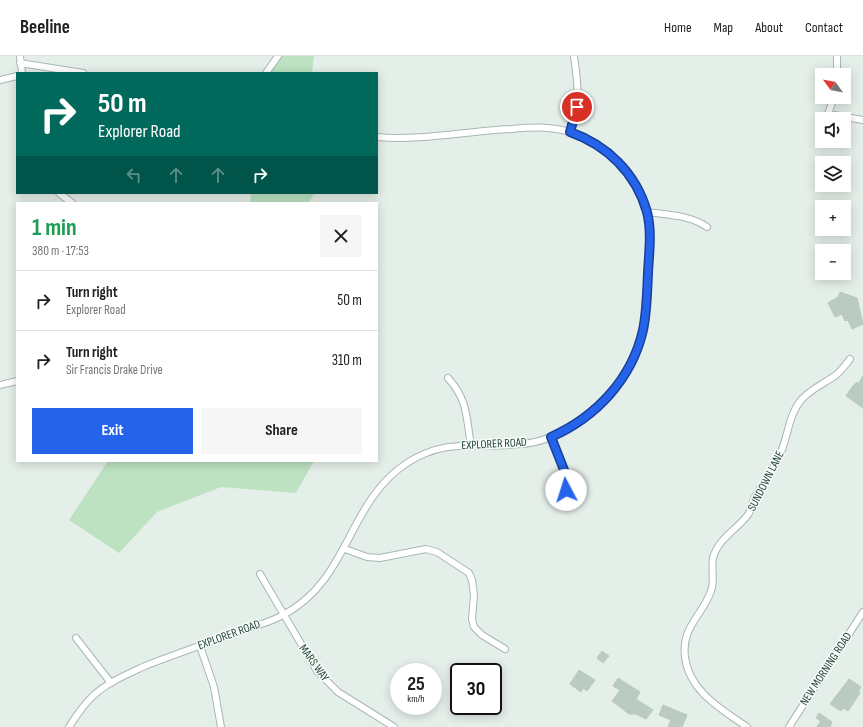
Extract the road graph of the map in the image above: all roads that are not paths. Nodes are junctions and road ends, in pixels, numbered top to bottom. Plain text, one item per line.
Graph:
1 (20, 56) edge
2 (278, 56) edge
3 (574, 56) edge
4 (837, 56) edge
5 (20, 63) junction
6 (837, 68) edge
7 (22, 72) edge
8 (77, 72) edge
9 (267, 72) edge
10 (16, 76) edge
11 (0, 80) edge
12 (832, 104) edge
13 (863, 120) edge
14 (570, 132) junction
15 (378, 137) edge
16 (60, 194) edge
17 (71, 202) edge
18 (647, 212) junction
19 (708, 227) dead end
20 (850, 359) dead end
21 (448, 378) dead end
22 (16, 381) edge
23 (0, 385) edge
24 (551, 437) junction
25 (471, 444) junction
26 (566, 490) dead end
27 (345, 549) junction
28 (260, 574) dead end
29 (863, 612) edge
30 (283, 615) junction
31 (76, 638) dead end
32 (200, 646) junction
33 (505, 649) dead end
34 (111, 683) junction
35 (69, 727) edge
36 (221, 727) edge
37 (394, 727) edge
38 (747, 727) edge
39 (789, 727) edge

1 - 5 street
2 - 9 street
3 - 14 street
4 - 6 street
5 - 7 street
5 - 8 street
10 - 11 street
12 - 13 street
14 - 15 street, EXPLORER ROAD
14 - 18 street, EXPLORER ROAD
16 - 17 street
18 - 19 street
18 - 24 street, EXPLORER ROAD
20 - 38 street, SUNDOWN LANE
21 - 25 street
22 - 23 street
24 - 25 street, EXPLORER ROAD
24 - 26 street
25 - 27 street, EXPLORER ROAD
27 - 30 street, EXPLORER ROAD
27 - 33 street
28 - 30 street, MARS WAY
29 - 39 street, NEW MORNING ROAD
30 - 32 street, EXPLORER ROAD
30 - 37 street, MARS WAY
31 - 34 street
32 - 34 street, EXPLORER ROAD
32 - 36 street
34 - 35 street, EXPLORER ROAD

